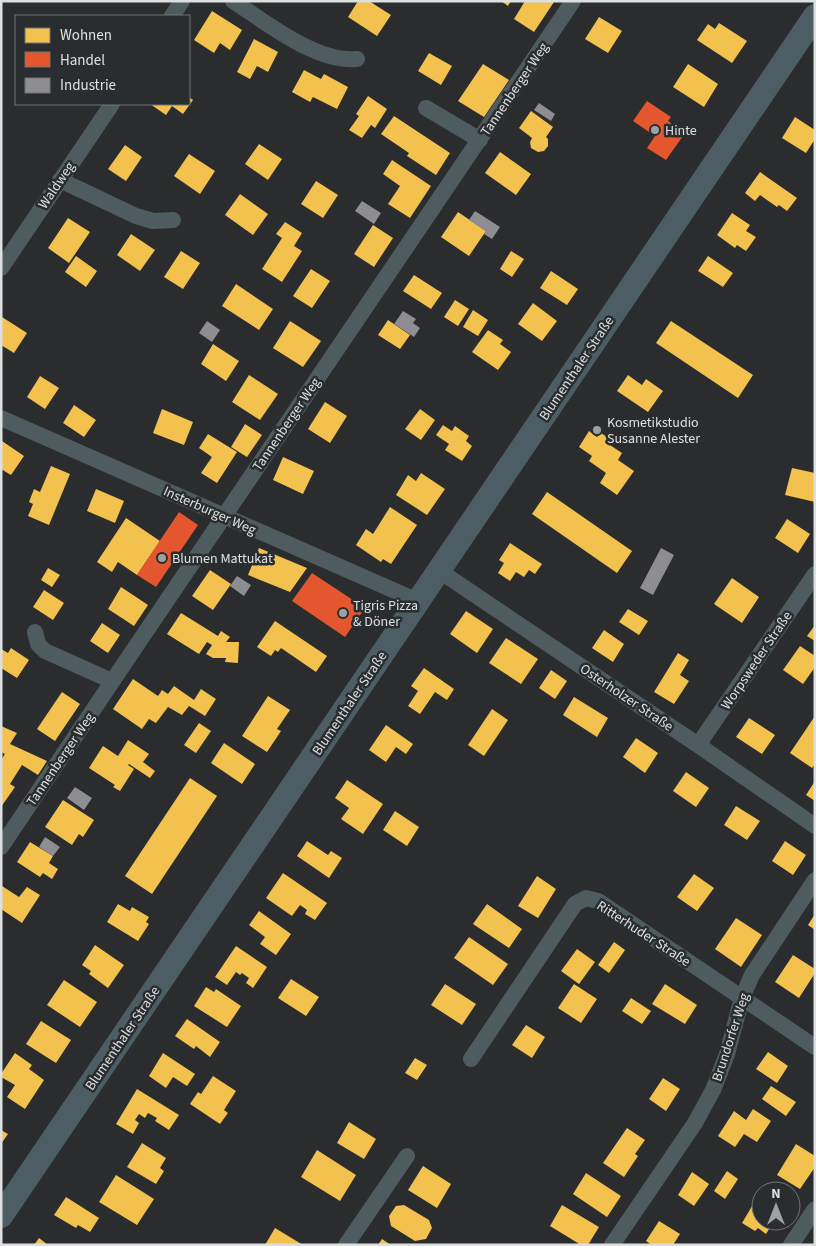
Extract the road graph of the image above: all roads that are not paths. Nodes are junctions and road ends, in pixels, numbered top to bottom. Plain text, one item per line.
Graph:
1 (182, 1) edge
2 (233, 1) edge
3 (573, 1) edge
4 (173, 15) edge
5 (815, 16) edge
6 (357, 59) dead end
7 (111, 105) edge
8 (426, 108) dead end
9 (480, 140) junction
10 (60, 180) junction
11 (172, 220) dead end
12 (1, 268) edge
13 (1, 418) edge
14 (225, 516) junction
15 (438, 570) junction
16 (815, 574) edge
17 (418, 601) junction
18 (35, 632) dead end
19 (112, 681) junction
20 (698, 745) junction
21 (815, 826) edge
22 (1, 847) edge
23 (815, 880) edge
24 (742, 998) junction
25 (815, 1047) edge
26 (471, 1059) dead end
27 (407, 1156) dead end
28 (815, 1209) edge
29 (1, 1216) edge
30 (346, 1245) edge
31 (612, 1245) edge
32 (791, 1245) edge

1 - 4 street
2 - 6 street
3 - 9 street, Tannenberger Weg
5 - 15 main road, Blumenthaler Straße
7 - 10 street, Waldweg
8 - 9 street
9 - 14 street, Tannenberger Weg
10 - 11 street
10 - 12 street, Waldweg
13 - 14 street, Insterburger Weg
14 - 17 street, Insterburger Weg
14 - 19 street, Tannenberger Weg
15 - 17 main road, Blumenthaler Straße
15 - 20 street, Osterholzer Straße
16 - 20 street, Worpsweder Straße
17 - 29 main road, Blumenthaler Straße
18 - 19 street
19 - 22 street, Tannenberger Weg
20 - 21 street, Osterholzer Straße
23 - 24 street, Brundorfer Weg
24 - 25 street, Ritterhuder Straße
24 - 26 street, Ritterhuder Straße
24 - 31 street, Brundorfer Weg
27 - 30 street
28 - 32 street

